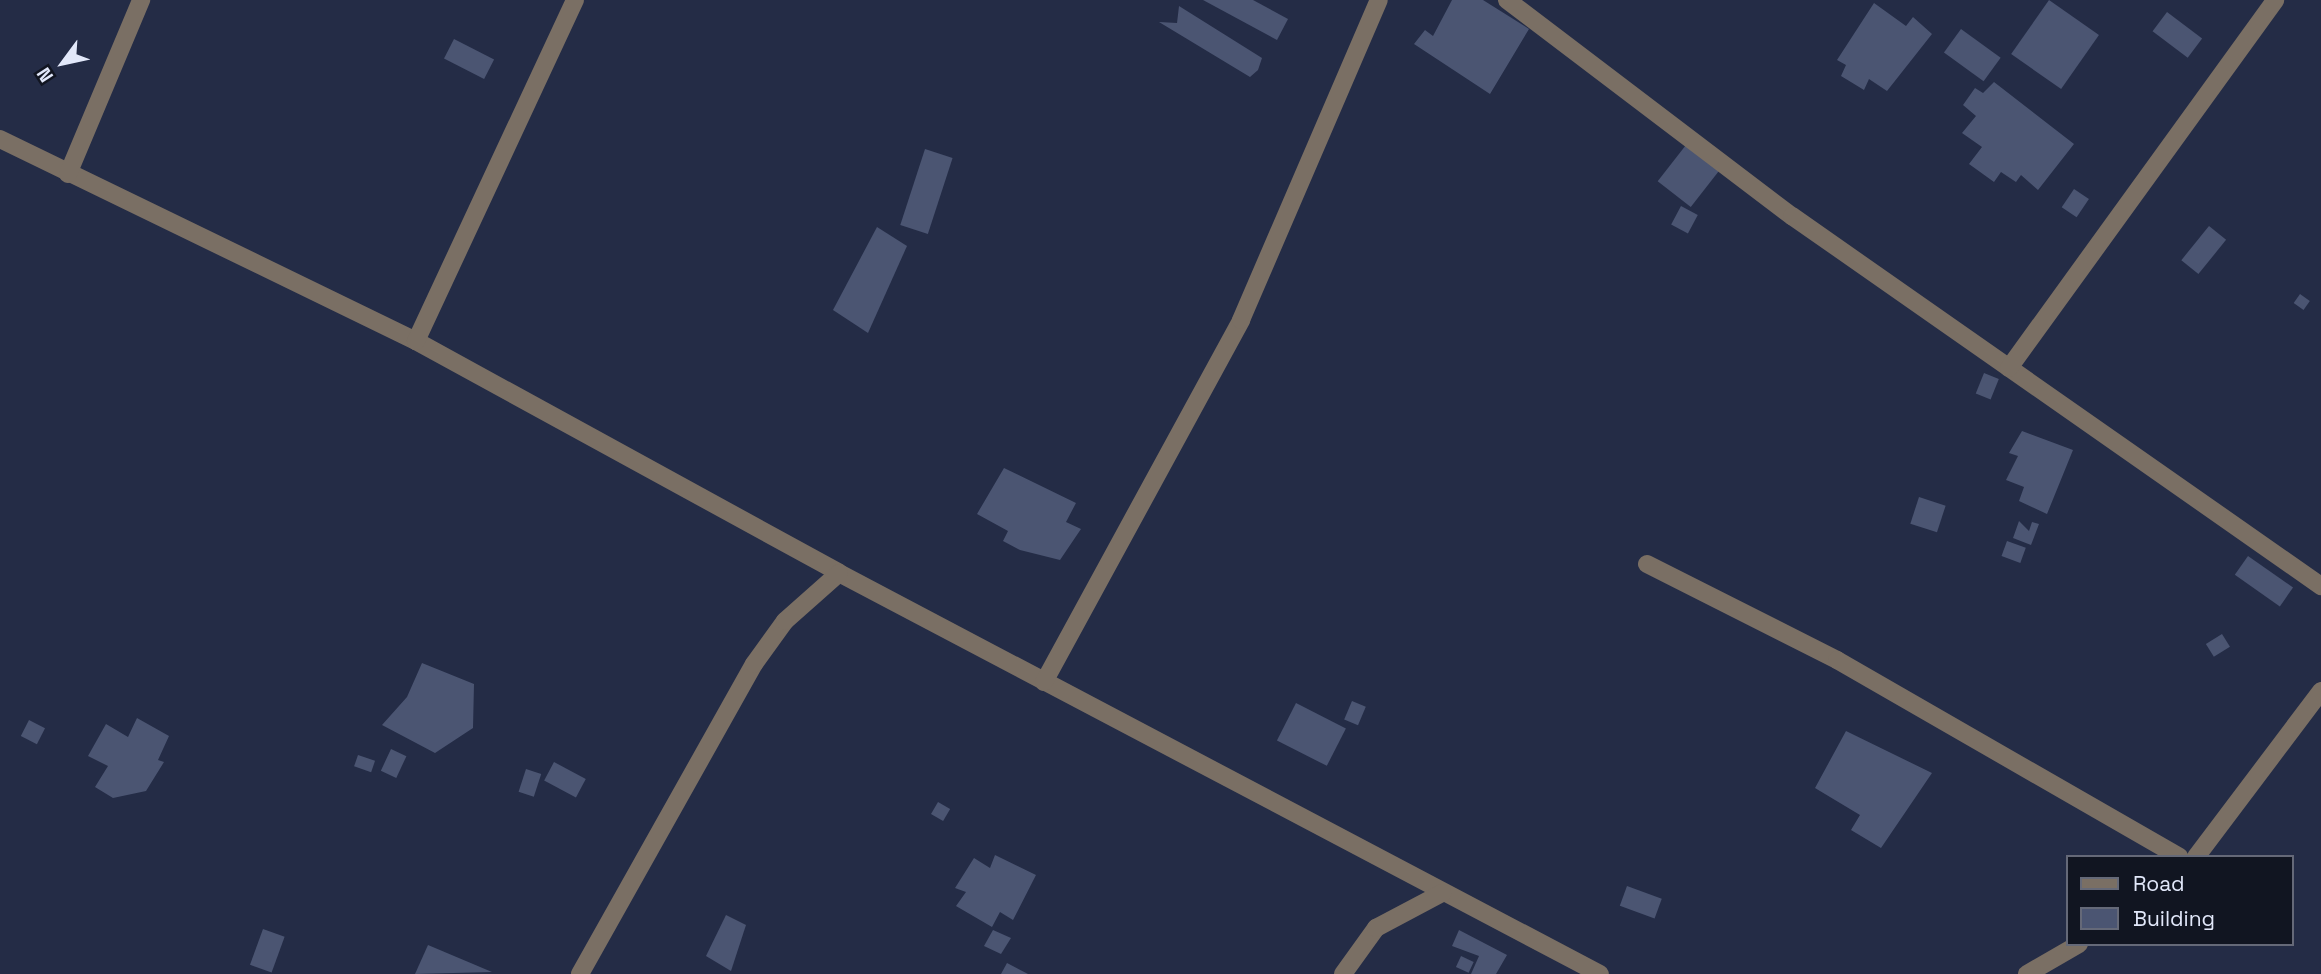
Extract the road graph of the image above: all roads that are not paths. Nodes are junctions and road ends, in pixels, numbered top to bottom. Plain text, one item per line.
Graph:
1 (141, 0) edge
2 (575, 0) edge
3 (1379, 0) edge
4 (1507, 0) edge
5 (2275, 0) edge
6 (0, 139) edge
7 (68, 174) junction
8 (416, 341) junction
9 (2010, 368) junction
10 (1647, 564) dead end
11 (839, 573) junction
12 (2321, 586) edge
13 (1044, 682) junction
14 (2321, 691) edge
15 (2176, 855) edge
16 (2198, 855) edge
17 (1442, 894) junction
18 (2076, 946) edge
19 (580, 974) edge
20 (1343, 974) edge
21 (1600, 974) edge
22 (2027, 974) edge

1 - 7 street
2 - 8 street
3 - 13 street
4 - 9 street
5 - 9 street
6 - 7 street
7 - 8 street
8 - 11 street
9 - 12 street
10 - 15 street
11 - 13 street
11 - 19 street
13 - 17 street
14 - 16 street
17 - 20 street
17 - 21 street
18 - 22 street

